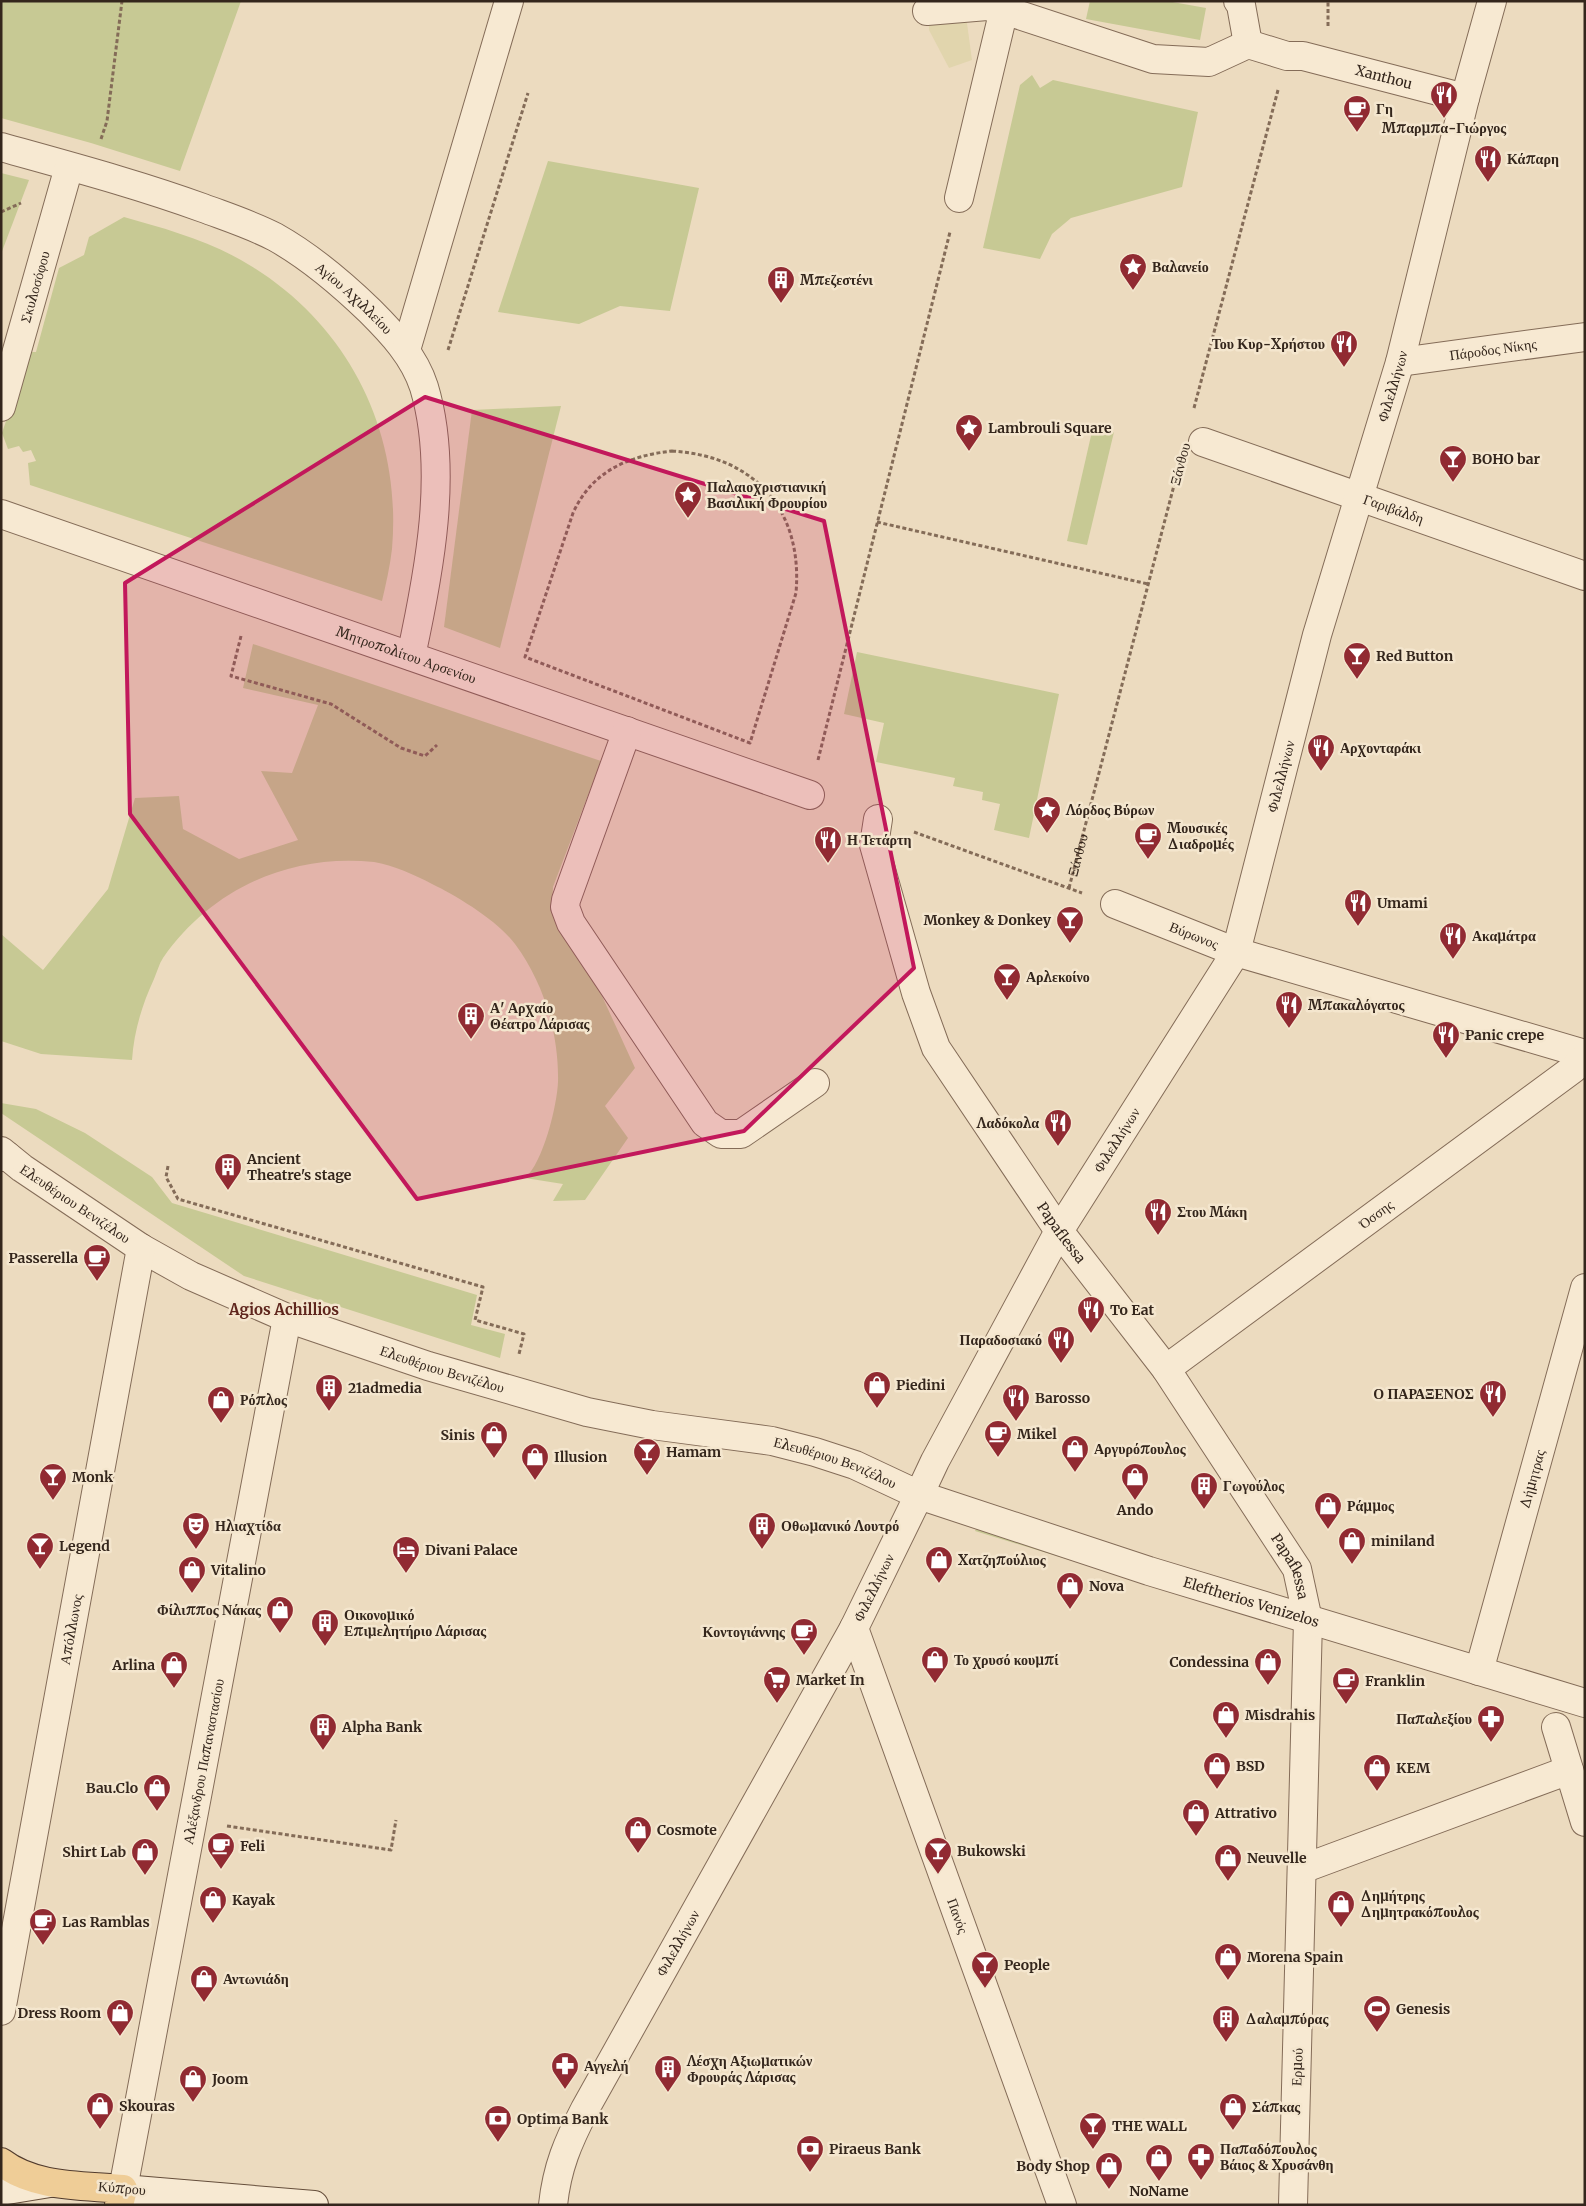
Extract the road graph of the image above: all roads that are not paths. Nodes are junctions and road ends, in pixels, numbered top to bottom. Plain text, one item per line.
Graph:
1 (508, 1) edge
2 (1238, 1) edge
3 (1492, 1) edge
4 (1005, 5) edge
5 (927, 11) dead end
6 (1248, 44) junction
7 (1465, 98) junction
8 (1, 147) edge
9 (80, 169) junction
10 (959, 198) road end
11 (1585, 337) edge
12 (406, 350) junction
13 (1400, 362) junction
14 (1, 407) edge
15 (1202, 442) dead end
16 (1359, 497) junction
17 (1, 514) edge
18 (1585, 576) edge
19 (411, 656) junction
20 (627, 731) junction
21 (810, 795) road end
22 (878, 819) road end
23 (1115, 904) road end
24 (1236, 952) junction
25 (1585, 1056) edge
26 (815, 1083) dead end
27 (3, 1154) edge
28 (1060, 1231) junction
29 (141, 1248) junction
30 (1585, 1288) edge
31 (287, 1318) junction
32 (1166, 1368) junction
33 (919, 1495) junction
34 (1308, 1620) junction
35 (854, 1628) junction
36 (1479, 1671) junction
37 (1585, 1703) edge
38 (1556, 1727) dead end
39 (1569, 1770) junction
40 (1585, 1822) edge
41 (1302, 1869) junction
42 (1, 2011) edge
43 (1, 2162) edge
44 (50, 2182) junction
45 (1, 2191) edge
46 (121, 2197) edge
47 (314, 2205) edge
48 (553, 2205) edge
49 (1062, 2205) edge
50 (1293, 2205) edge

1 - 12 street
2 - 6 street
3 - 7 street, Φιλελλήνων
4 - 5 street
4 - 6 street
4 - 10 street
6 - 7 street, Xanthou
7 - 13 street, Φιλελλήνων
8 - 9 street, Αγίου Αχιλλείου
9 - 12 street, Αγίου Αχιλλείου
9 - 14 street, Σκυλοσόφου
11 - 13 street, Πάροδος Νίκης
12 - 19 street, Αγίου Αχιλλείου
13 - 16 street, Φιλελλήνων
15 - 16 street, Γαριβάλδη
16 - 18 street, Γαριβάλδη
16 - 24 street, Φιλελλήνων
17 - 19 street, Μητροπολίτου Αρσενίου
19 - 20 street, Μητροπολίτου Αρσενίου
20 - 21 street, Μητροπολίτου Αρσενίου
20 - 26 street
22 - 28 street, Papaflessa
23 - 24 street, Βύρωνος
24 - 25 street, Βύρωνος
24 - 28 street, Φιλελλήνων
25 - 32 street, Όσσης
27 - 29 street, Ελευθέριου Βενιζέλου
28 - 32 street, Papaflessa
28 - 33 street, Φιλελλήνων
29 - 31 street, Ελευθέριου Βενιζέλου
29 - 42 street, Απόλλωνος
30 - 36 street, Δήμητρας
31 - 33 street, Ελευθέριου Βενιζέλου
31 - 46 street, Αλέξανδρου Παπαναστασίου
32 - 34 street, Papaflessa
33 - 34 street, Eleftherios Venizelos
33 - 35 street, Φιλελλήνων
34 - 36 street, Eleftherios Venizelos
34 - 41 street, Ερμού
35 - 48 street, Φιλελλήνων
35 - 49 street, Πανός
36 - 37 street, Eleftherios Venizelos
38 - 39 street
39 - 40 street
39 - 41 street
41 - 50 street, Ερμού
43 - 44 main road, Κύπρου
44 - 45 street, Κύπρου
44 - 46 main road, Κύπρου
46 - 47 street, Κύπρου

